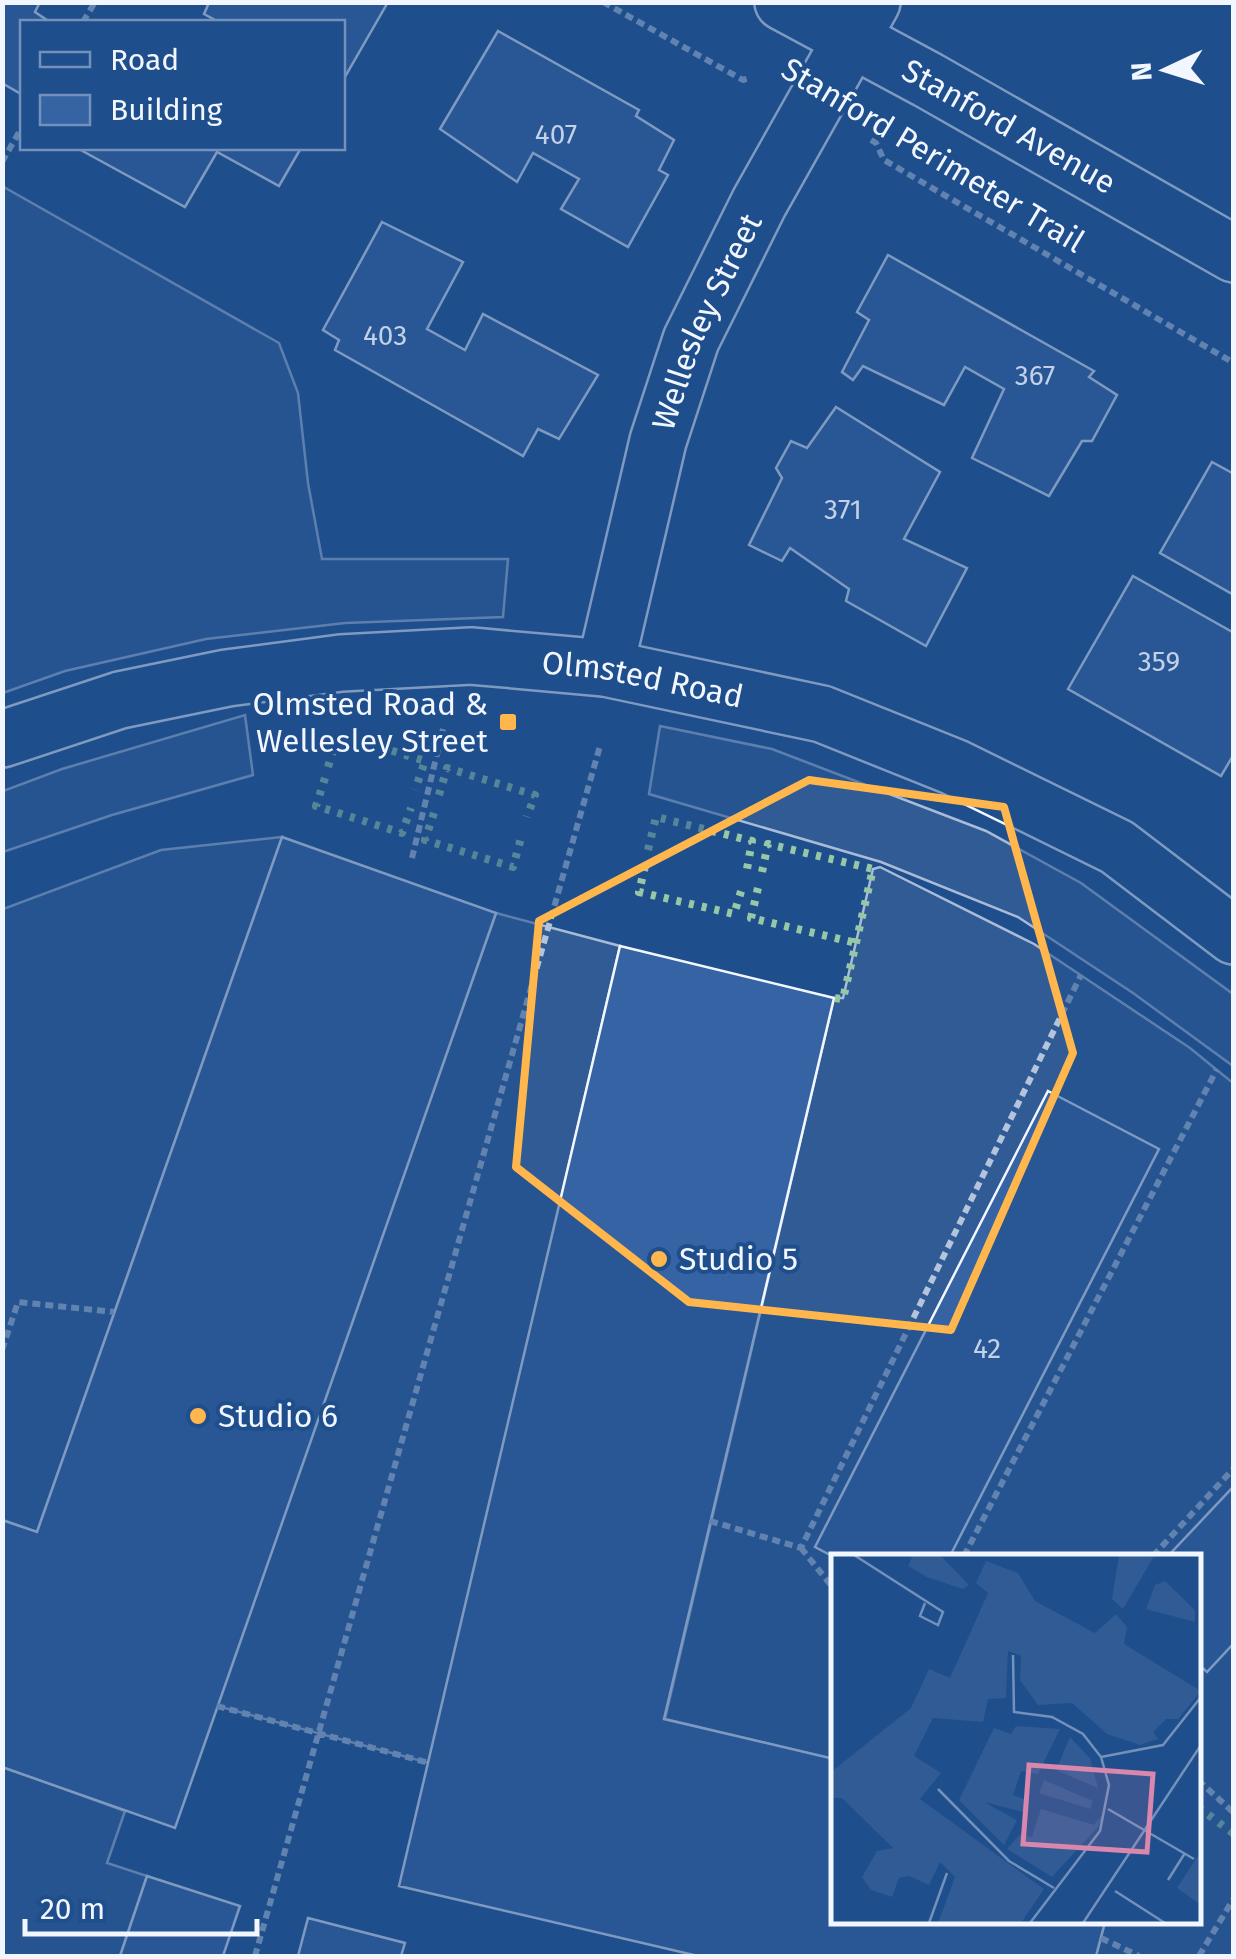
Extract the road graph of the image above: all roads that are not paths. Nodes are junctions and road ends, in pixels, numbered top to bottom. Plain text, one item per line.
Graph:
1 (783, 2) edge
2 (862, 21) edge
3 (1234, 254) edge
4 (605, 668) junction
5 (2, 739) edge
6 (1234, 936) edge

1 - 2 street, Stanford Avenue
2 - 3 street, Stanford Avenue
2 - 4 street, Wellesley Street
4 - 5 street, Olmsted Road
4 - 6 street, Olmsted Road

